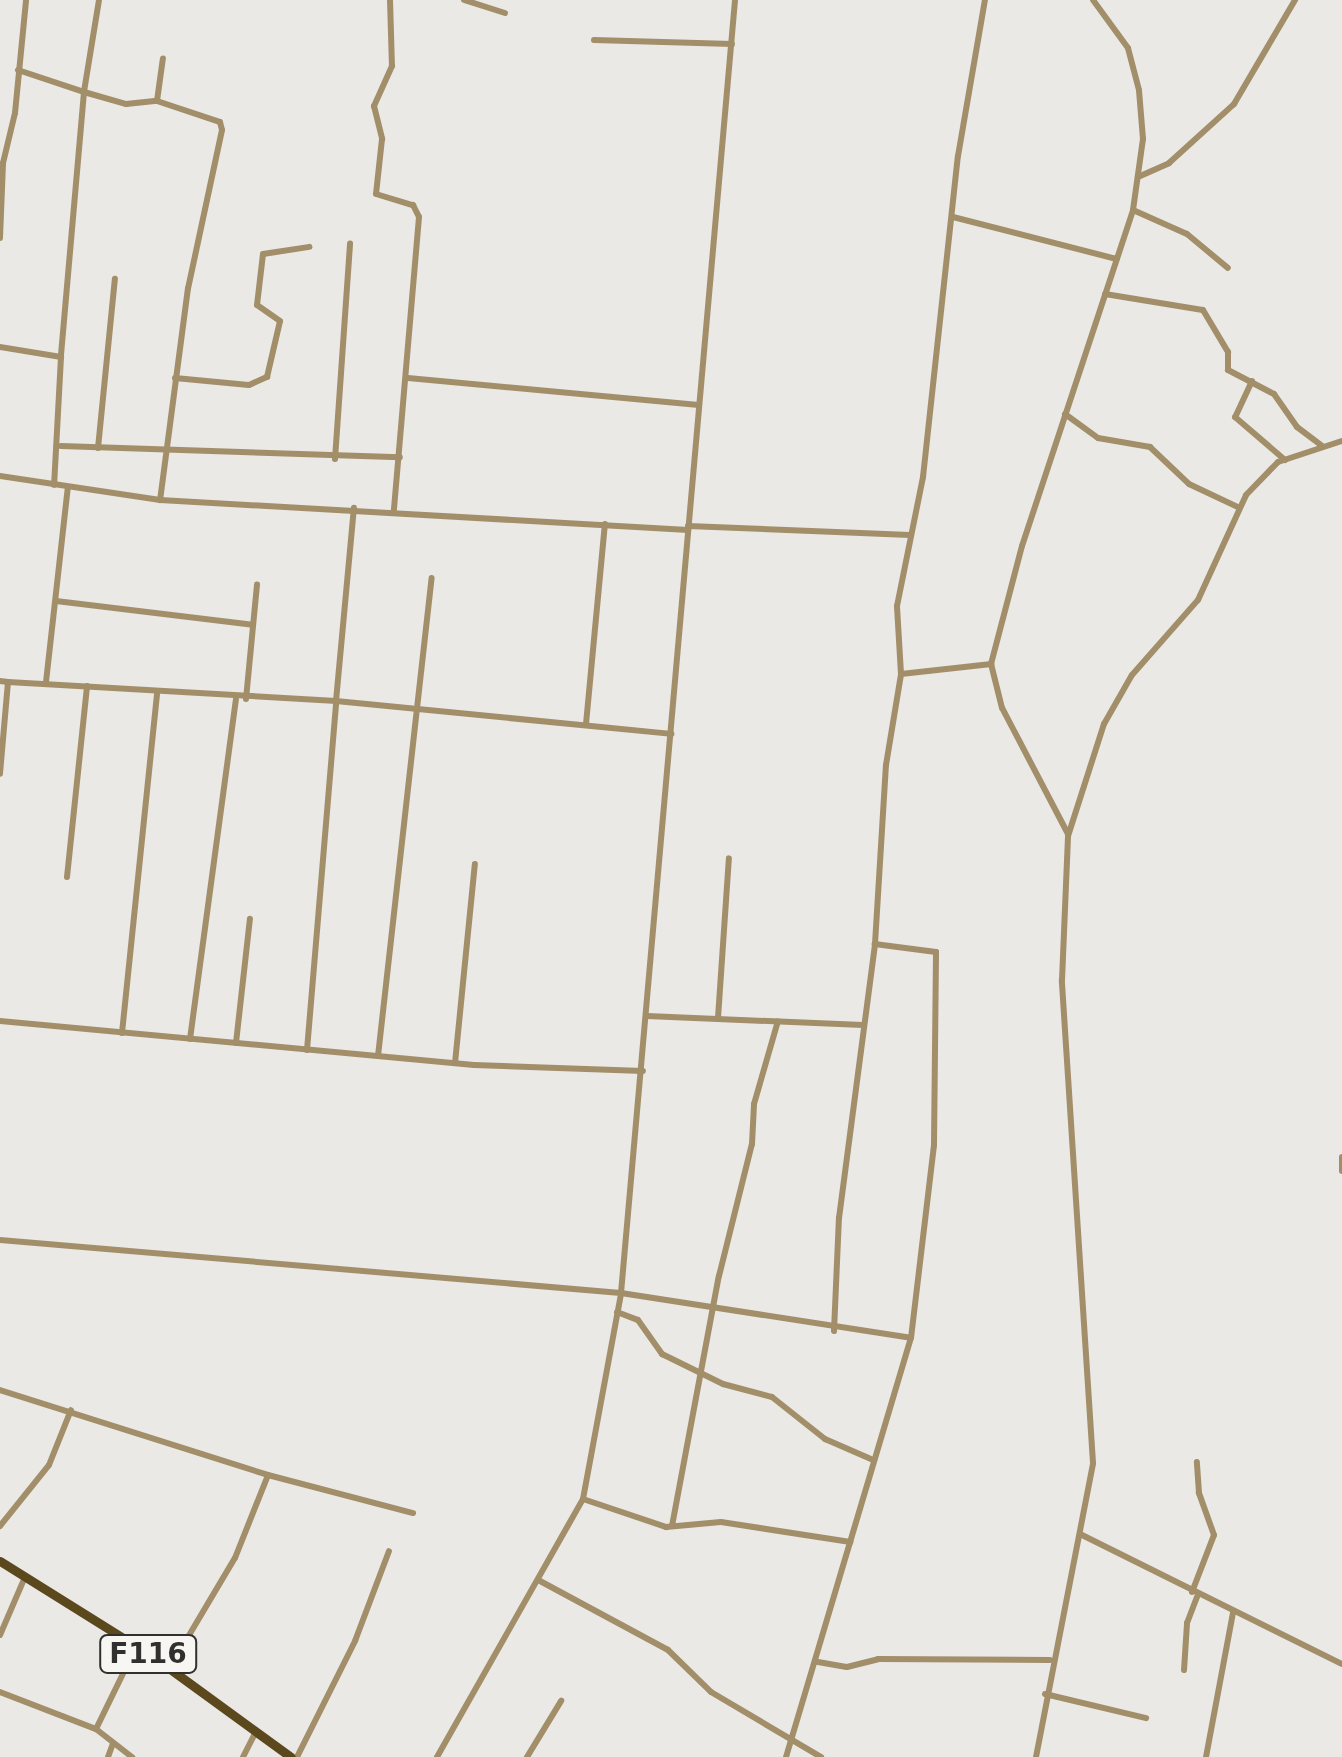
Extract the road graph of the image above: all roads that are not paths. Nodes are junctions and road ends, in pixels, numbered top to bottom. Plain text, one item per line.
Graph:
1 (26, 0) edge
2 (99, 0) edge
3 (390, 0) edge
4 (464, 0) edge
5 (735, 0) edge
6 (985, 0) edge
7 (1094, 0) edge
8 (1296, 0) edge
9 (506, 13) dead end
10 (594, 40) dead end
11 (732, 44) junction
12 (163, 58) dead end
13 (18, 70) junction
14 (84, 92) junction
15 (156, 101) junction
16 (1138, 177) junction
17 (1133, 210) junction
18 (953, 217) junction
19 (0, 238) edge
20 (350, 244) dead end
21 (309, 247) dead end
22 (1117, 258) junction
23 (1228, 268) dead end
24 (115, 279) dead end
25 (1105, 294) junction
26 (0, 346) edge
27 (61, 357) junction
28 (174, 378) junction
29 (408, 378) junction
30 (1252, 381) junction
31 (699, 405) junction
32 (1065, 414) junction
33 (1342, 441) edge
34 (61, 446) junction
35 (1322, 446) junction
36 (98, 448) junction
37 (166, 452) junction
38 (400, 457) junction
39 (334, 458) junction
40 (1285, 460) junction
41 (0, 476) edge
42 (54, 485) junction
43 (68, 487) junction
44 (160, 500) junction
45 (354, 508) junction
46 (1240, 508) junction
47 (394, 510) junction
48 (605, 524) junction
49 (688, 528) junction
50 (910, 535) junction
51 (432, 578) dead end
52 (257, 585) dead end
53 (56, 601) junction
54 (253, 625) junction
55 (991, 664) junction
56 (901, 674) junction
57 (4, 682) edge
58 (46, 682) junction
59 (87, 686) junction
60 (157, 692) junction
61 (236, 699) junction
62 (246, 699) junction
63 (336, 702) junction
64 (418, 711) junction
65 (586, 724) junction
66 (671, 734) junction
67 (0, 774) edge
68 (1068, 836) junction
69 (729, 858) dead end
70 (475, 864) dead end
71 (67, 877) dead end
72 (250, 919) dead end
73 (875, 944) junction
74 (647, 1016) junction
75 (718, 1018) junction
76 (778, 1020) junction
77 (0, 1021) edge
78 (864, 1025) junction
79 (122, 1033) junction
80 (190, 1039) junction
81 (236, 1043) junction
82 (307, 1050) junction
83 (378, 1056) junction
84 (455, 1063) junction
85 (643, 1071) junction
86 (1342, 1156) edge
87 (1342, 1170) edge
88 (0, 1240) edge
89 (620, 1293) junction
90 (617, 1312) junction
91 (713, 1312) junction
92 (834, 1331) junction
93 (911, 1338) junction
94 (702, 1373) junction
95 (0, 1390) edge
96 (71, 1410) junction
97 (873, 1460) junction
98 (1197, 1462) dead end
99 (268, 1475) junction
100 (583, 1500) junction
101 (413, 1513) dead end
102 (0, 1526) edge
103 (672, 1526) junction
104 (1080, 1534) junction
105 (850, 1542) junction
106 (389, 1551) dead end
107 (0, 1561) edge
108 (24, 1577) junction
109 (540, 1581) junction
110 (1195, 1593) junction
111 (1233, 1613) junction
112 (0, 1635) edge
113 (136, 1647) junction
114 (1050, 1660) junction
115 (818, 1662) junction
116 (1342, 1664) edge
117 (169, 1668) junction
118 (1184, 1670) dead end
119 (0, 1692) edge
120 (1045, 1694) junction
121 (561, 1701) dead end
122 (1146, 1718) dead end
123 (96, 1729) junction
124 (256, 1732) junction
125 (114, 1743) junction
126 (790, 1744) junction
127 (108, 1757) edge
128 (132, 1757) edge
129 (243, 1757) edge
130 (294, 1757) edge
131 (438, 1757) edge
132 (527, 1757) edge
133 (786, 1757) edge
134 (820, 1757) edge
135 (1036, 1757) edge
136 (1206, 1757) edge

1 - 13 street
2 - 14 street
3 - 29 street
4 - 9 street
5 - 11 street
6 - 18 street
7 - 16 street
8 - 16 street
10 - 11 street
11 - 31 street
12 - 15 street
13 - 14 street
13 - 19 street
14 - 15 street
14 - 27 street
15 - 28 street
16 - 17 street
17 - 22 street
17 - 23 street
18 - 22 street
18 - 50 street
20 - 39 street
21 - 28 street
22 - 25 street
24 - 36 street
25 - 30 street
25 - 32 street
26 - 27 street
27 - 34 street
28 - 37 street
29 - 31 street
29 - 38 street
30 - 35 street
30 - 40 street
31 - 49 street
32 - 46 street
32 - 55 street
33 - 35 street
34 - 36 street
34 - 42 street
35 - 40 street
36 - 37 street
37 - 39 street
37 - 44 street
38 - 39 street
38 - 47 street
40 - 46 street
41 - 42 street
42 - 43 street
43 - 44 street
43 - 53 street
44 - 45 street
45 - 47 street
45 - 63 street
46 - 68 street
47 - 48 street
48 - 49 street
48 - 65 street
49 - 50 street
49 - 66 street
50 - 56 street
51 - 64 street
52 - 54 street
53 - 54 street
53 - 58 street
54 - 62 street
55 - 56 street
55 - 68 street
56 - 73 street
57 - 58 street
57 - 67 street
58 - 59 street
59 - 60 street
59 - 71 street
60 - 61 street
60 - 79 street
61 - 62 street
61 - 80 street
62 - 63 street
63 - 64 street
63 - 82 street
64 - 65 street
64 - 83 street
65 - 66 street
66 - 74 street
68 - 104 street
69 - 75 street
70 - 84 street
72 - 81 street
73 - 78 street
73 - 93 street
74 - 75 street
74 - 85 street
75 - 76 street
76 - 78 street
76 - 91 street
77 - 79 street
78 - 92 street
79 - 80 street
80 - 81 street
81 - 82 street
82 - 83 street
83 - 84 street
84 - 85 street
85 - 89 street
86 - 87 street
88 - 89 street
89 - 90 street
89 - 91 street
90 - 94 street
90 - 100 street
91 - 92 street
91 - 94 street
92 - 93 street
93 - 97 street
94 - 97 street
94 - 103 street
95 - 96 street
96 - 99 street
96 - 102 street
97 - 105 street
98 - 110 street
99 - 101 street
99 - 117 street
100 - 103 street
100 - 109 street
103 - 105 street
104 - 110 street
104 - 114 street
105 - 115 street
106 - 130 street
107 - 108 main road, F116
108 - 112 street
108 - 113 main road, F116
109 - 126 street
109 - 131 street
110 - 111 street
110 - 118 street
111 - 116 street
111 - 136 street
113 - 117 main road, F116
113 - 123 street
114 - 115 street
114 - 120 street
115 - 126 street
117 - 124 main road, F116
119 - 123 street
120 - 122 street
120 - 135 street
121 - 132 street
123 - 125 street
124 - 129 street
124 - 130 main road, F116
125 - 127 street
125 - 128 street
126 - 133 street
126 - 134 street

